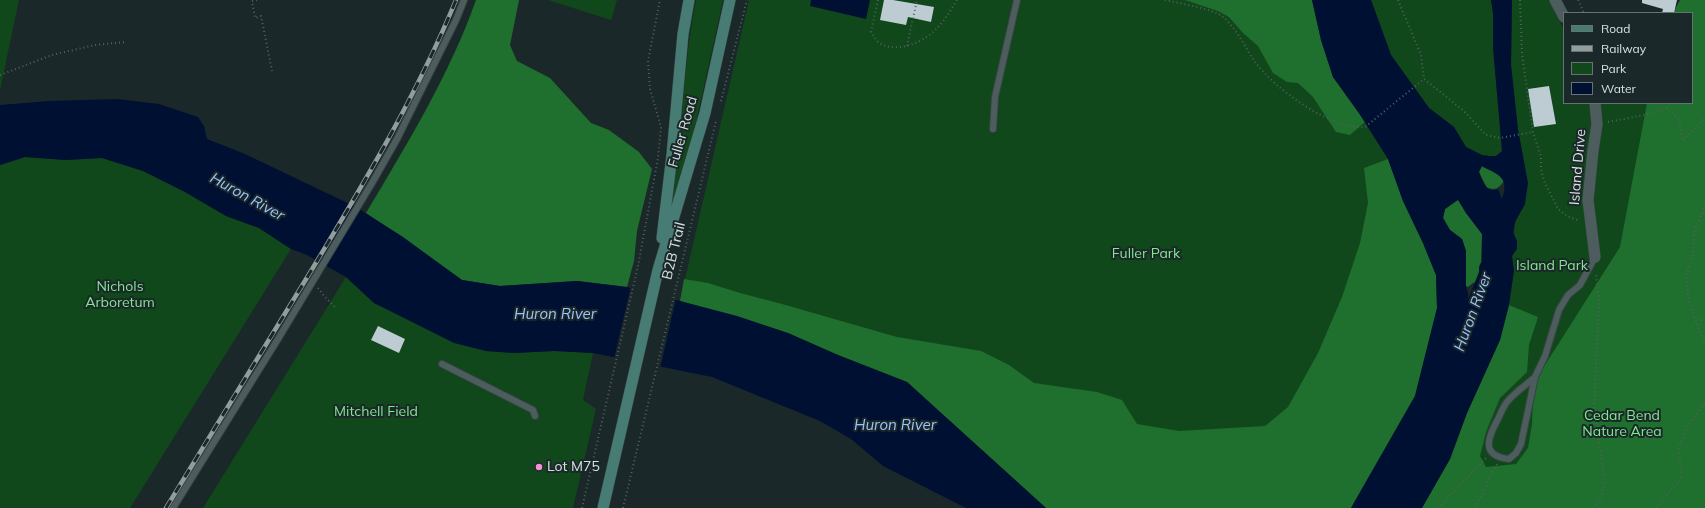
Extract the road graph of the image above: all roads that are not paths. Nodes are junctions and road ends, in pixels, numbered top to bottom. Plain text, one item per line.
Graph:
1 (464, 0) edge
2 (689, 0) edge
3 (730, 0) edge
4 (1017, 0) edge
5 (1555, 0) edge
6 (1563, 15) edge
7 (1596, 104) edge
8 (993, 129) dead end
9 (1594, 257) joint
10 (658, 270) junction
11 (442, 364) dead end
12 (1535, 377) junction
13 (535, 416) dead end
14 (173, 508) edge
15 (604, 508) edge

1 - 14 lane
2 - 10 main road, Fuller Road
3 - 10 main road, Fuller Road
4 - 8 lane
5 - 6 street
7 - 9 street, Island Drive
9 - 12 lane
10 - 15 main road, Fuller Road
11 - 13 lane
12 - 12 lane

